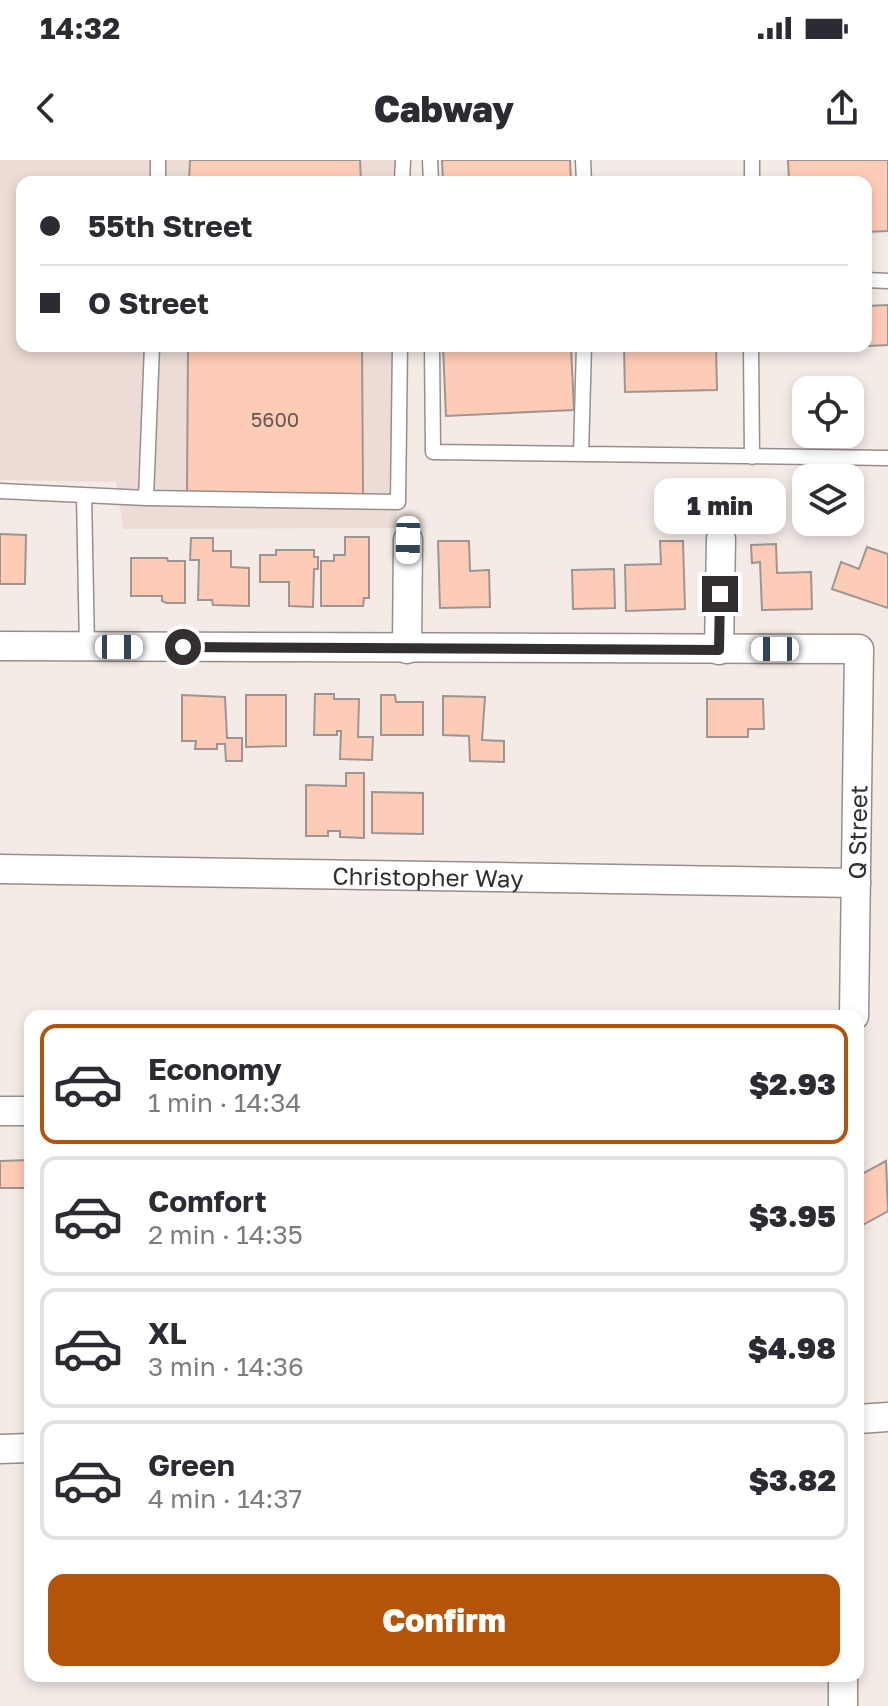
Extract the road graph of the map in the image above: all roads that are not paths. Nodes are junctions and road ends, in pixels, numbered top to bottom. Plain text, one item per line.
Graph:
1 (152, 352) edge
2 (400, 352) edge
3 (432, 352) edge
4 (584, 352) edge
5 (751, 352) edge
6 (581, 454) junction
7 (752, 457) junction
8 (888, 458) edge
9 (0, 491) edge
10 (84, 495) junction
11 (146, 498) junction
12 (721, 539) dead end
13 (408, 540) dead end
14 (0, 646) edge
15 (87, 647) junction
16 (407, 649) junction
17 (719, 650) junction
18 (0, 869) edge
19 (856, 883) junction
20 (854, 1010) edge
21 (0, 1111) edge
22 (24, 1111) edge
23 (888, 1417) edge
24 (864, 1419) edge
25 (24, 1448) edge
26 (0, 1449) edge
27 (843, 1682) edge
28 (843, 1706) edge

1 - 11 lane
2 - 11 lane
3 - 6 lane
4 - 6 lane
5 - 7 lane
6 - 7 lane
7 - 8 lane
9 - 10 lane
10 - 11 lane
10 - 15 lane
12 - 17 street
13 - 16 street
14 - 15 street
15 - 16 street
16 - 17 street
17 - 19 street, Q Street
18 - 19 street, Christopher Way
19 - 20 street, Q Street
21 - 22 street
23 - 24 street
25 - 26 street
27 - 28 street

